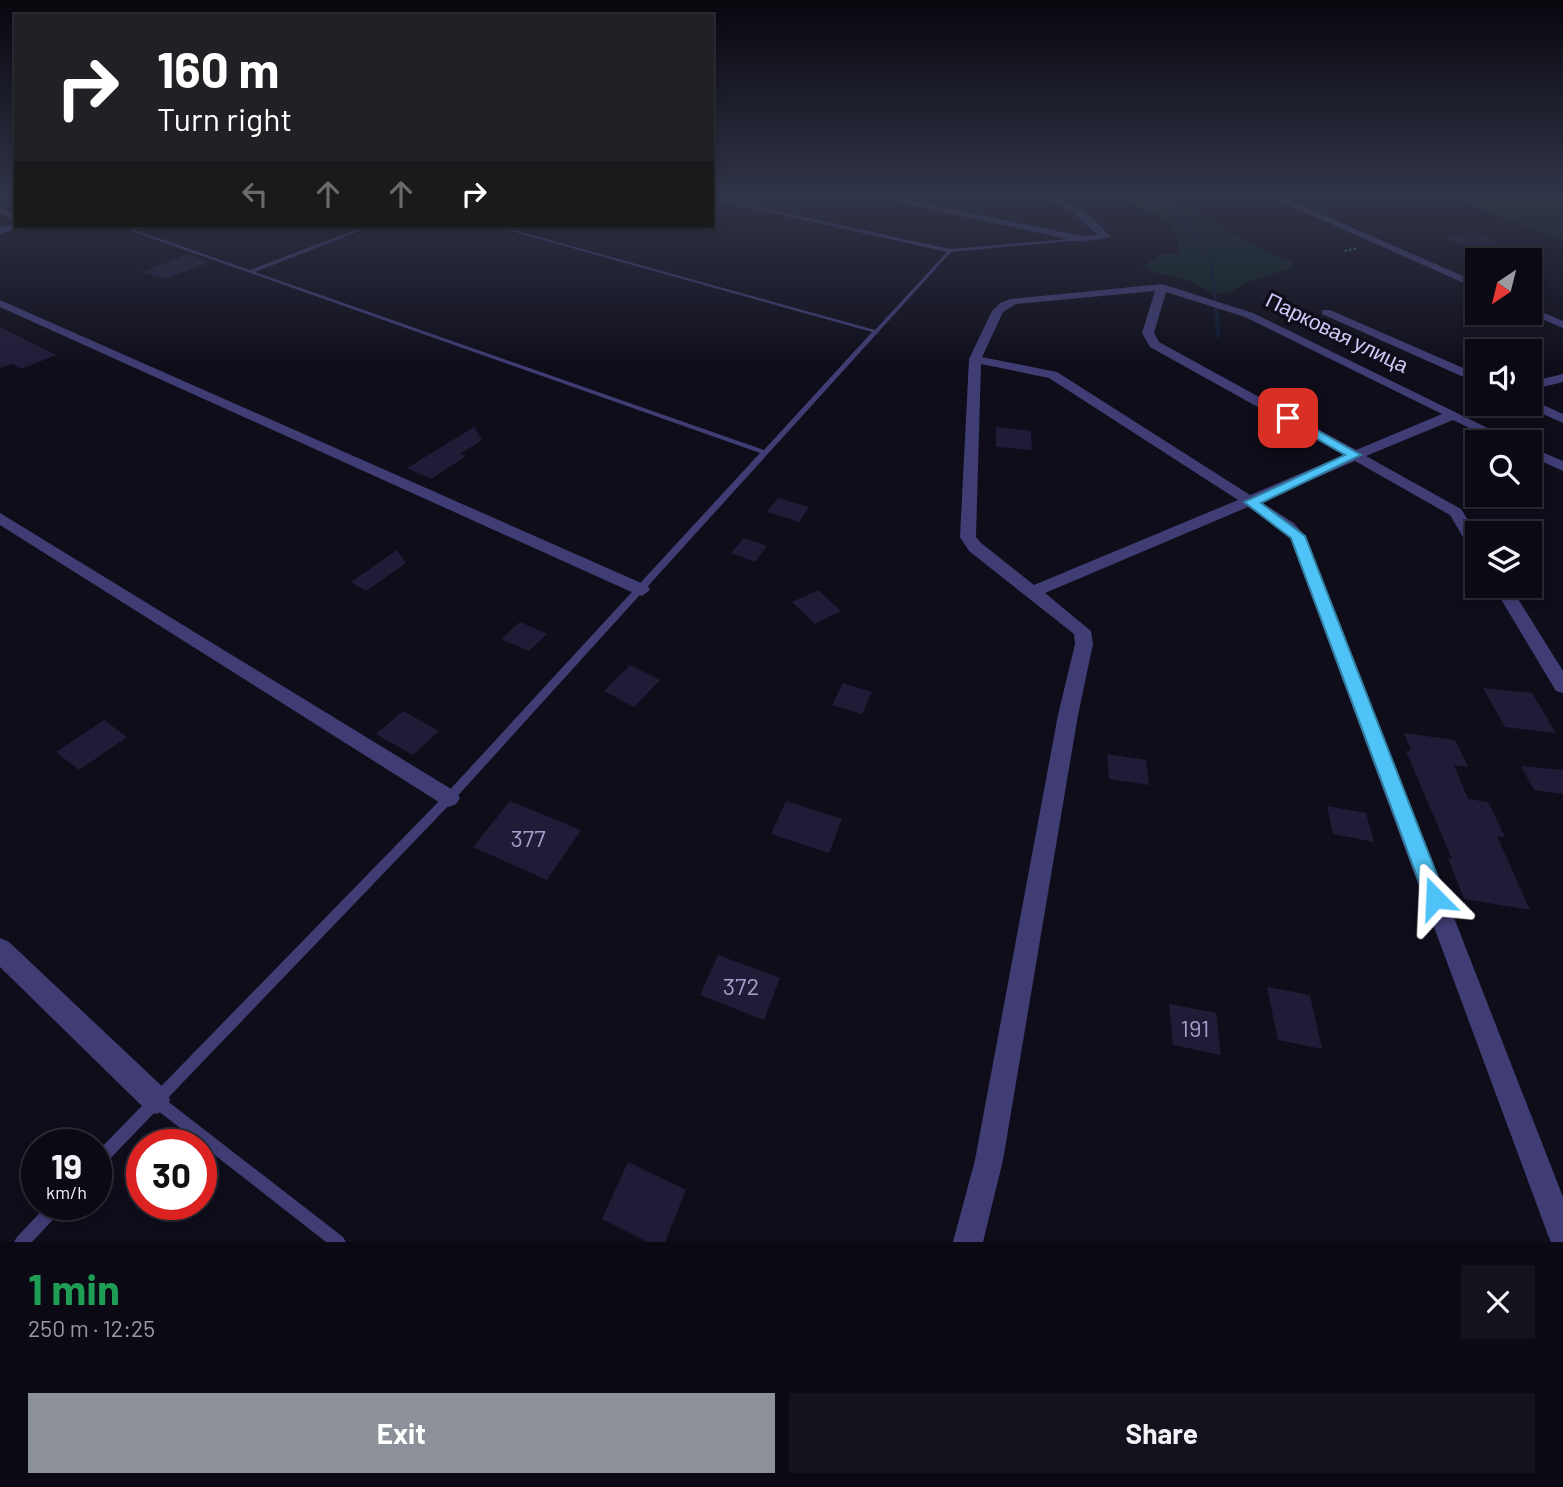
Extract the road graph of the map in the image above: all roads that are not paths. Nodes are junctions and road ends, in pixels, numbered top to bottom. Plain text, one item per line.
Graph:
1 (193, 252) edge
2 (303, 252) edge
3 (589, 252) edge
4 (949, 252) edge
5 (1400, 252) edge
6 (251, 272) junction
7 (1465, 281) edge
8 (1162, 287) junction
9 (0, 303) edge
10 (1326, 312) dead end
11 (1542, 315) edge
12 (1563, 325) edge
13 (877, 332) junction
14 (975, 359) junction
15 (1465, 374) edge
16 (1563, 378) edge
17 (1542, 383) edge
18 (1542, 409) edge
19 (1452, 415) junction
20 (1563, 419) edge
21 (1484, 430) edge
22 (766, 453) junction
23 (1355, 455) junction
24 (1542, 457) edge
25 (1563, 467) edge
26 (1251, 502) junction
27 (0, 518) edge
28 (1465, 527) edge
29 (642, 590) junction
30 (1033, 592) junction
31 (1509, 598) edge
32 (1563, 686) edge
33 (449, 799) junction
34 (0, 950) edge
35 (156, 1100) junction
36 (112, 1146) edge
37 (43, 1220) edge
38 (1563, 1235) edge
39 (22, 1242) edge
40 (338, 1242) edge
41 (968, 1242) edge

1 - 6 lane
2 - 6 lane
3 - 13 lane
4 - 13 lane
5 - 7 street
6 - 22 lane
8 - 14 street
8 - 19 street, Парковая улица
8 - 23 street
9 - 29 street
10 - 15 street
11 - 12 street
13 - 22 lane
14 - 26 street
14 - 30 street
16 - 17 street
18 - 20 street
19 - 21 street, Парковая улица
19 - 23 street
22 - 29 lane
23 - 26 street
23 - 28 street
24 - 25 street
26 - 30 street
26 - 38 street
27 - 33 street
29 - 33 lane
30 - 41 street
31 - 32 street
33 - 35 lane
34 - 35 street
35 - 36 lane
35 - 40 lane
37 - 39 lane

